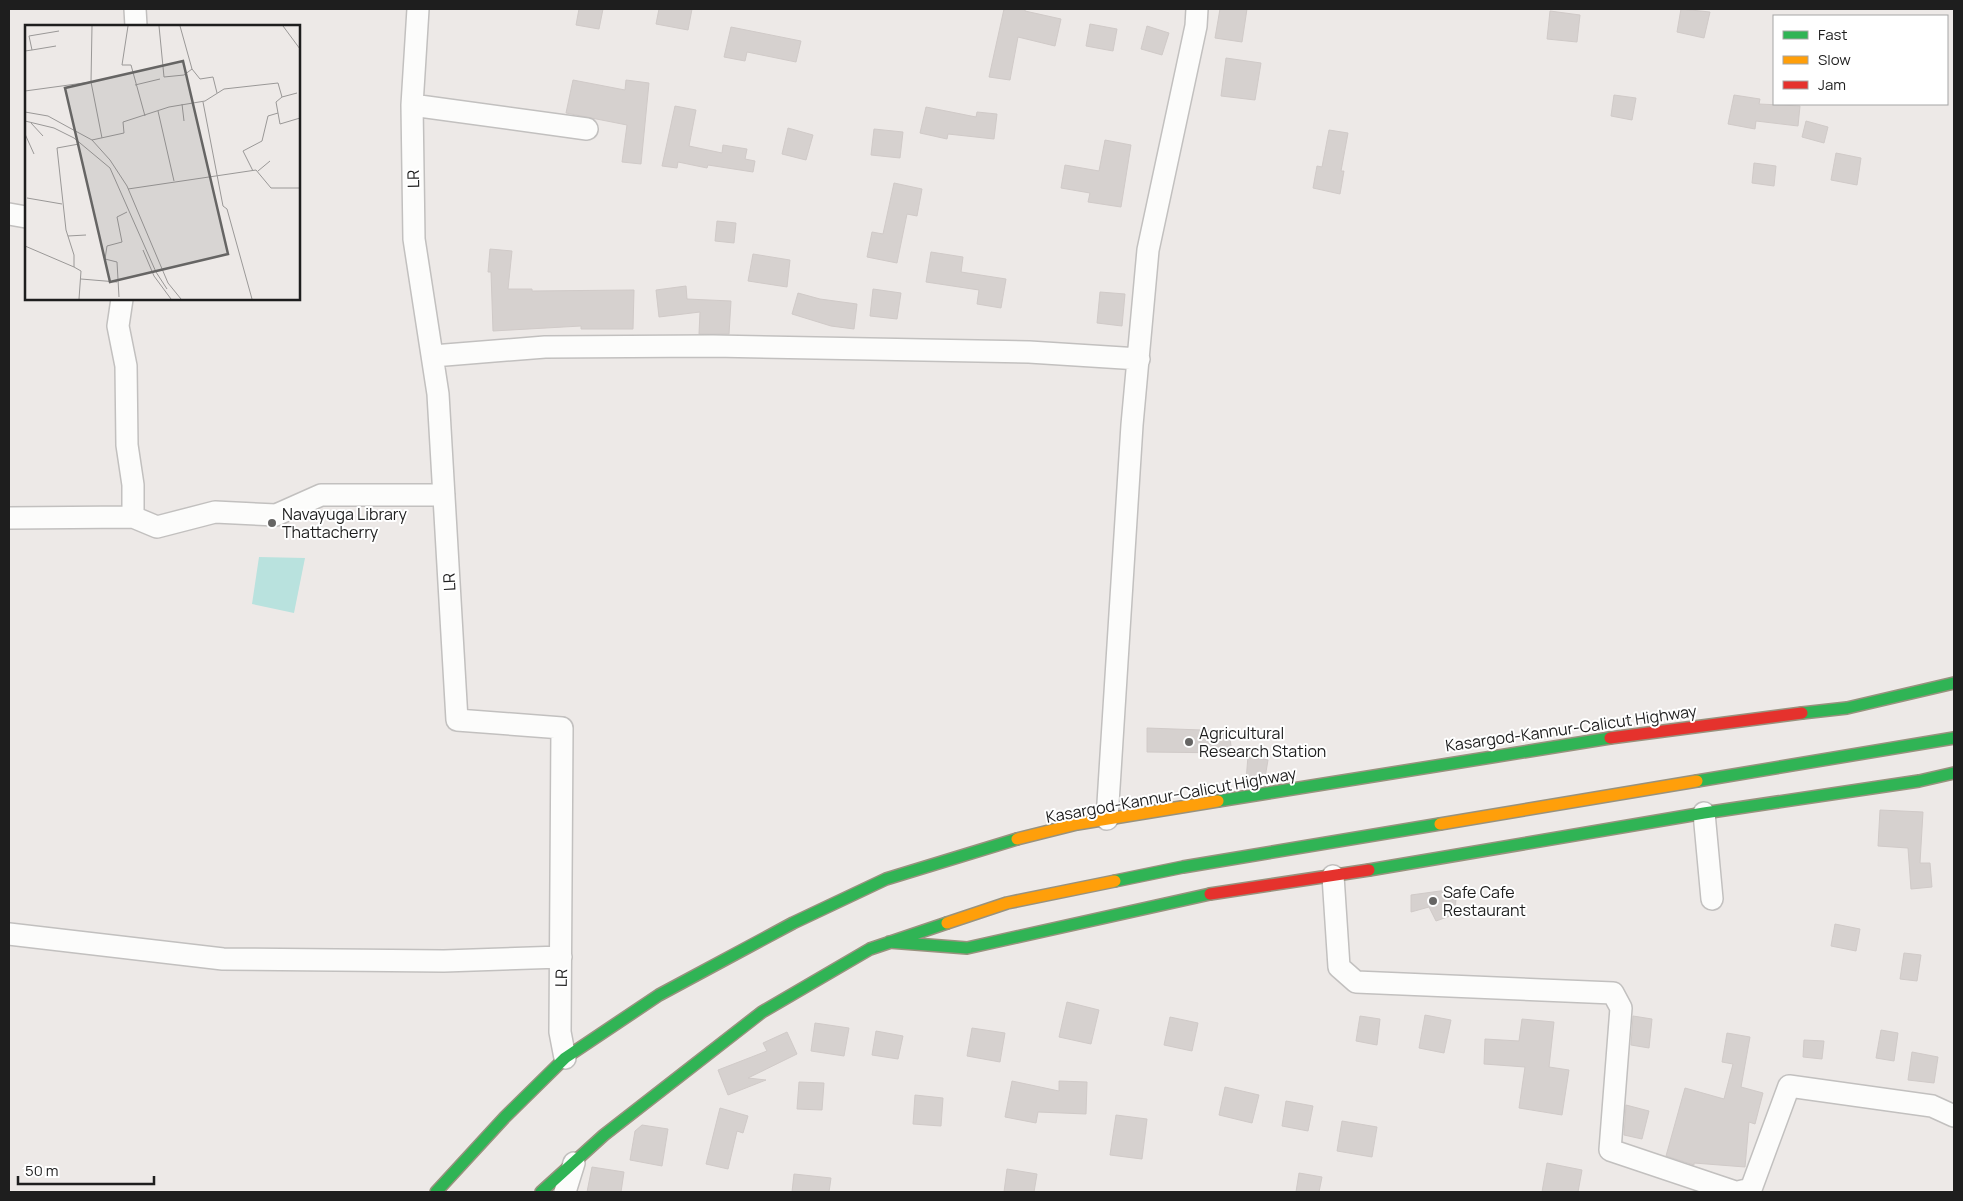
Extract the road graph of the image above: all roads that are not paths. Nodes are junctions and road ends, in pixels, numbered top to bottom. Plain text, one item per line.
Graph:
1 (135, 9) edge
2 (418, 9) edge
3 (1197, 9) edge
4 (136, 25) edge
5 (412, 105) junction
6 (587, 129) dead end
7 (9, 214) edge
8 (25, 217) edge
9 (122, 300) edge
10 (433, 356) junction
11 (1139, 359) junction
12 (444, 495) junction
13 (133, 517) junction
14 (9, 518) edge
15 (1954, 683) edge
16 (1954, 738) edge
17 (1954, 773) edge
18 (1704, 813) junction
19 (1108, 819) junction
20 (1333, 876) junction
21 (1712, 899) dead end
22 (9, 934) edge
23 (889, 942) junction
24 (561, 957) junction
25 (565, 1058) junction
26 (1954, 1116) edge
27 (574, 1163) junction
28 (436, 1192) edge
29 (541, 1192) edge
30 (565, 1192) edge
31 (1736, 1192) edge

1 - 4 street
2 - 5 street, LR
3 - 11 street
5 - 6 street
5 - 10 street, LR
7 - 8 street
9 - 13 street
10 - 11 street
10 - 12 street, LR
11 - 19 street
12 - 13 street
12 - 24 street, LR
13 - 14 street
15 - 19 main road, Kasargod-Kannur-Calicut Highway
16 - 23 main road
17 - 18 main road
18 - 20 main road
18 - 21 street
19 - 25 main road, Kasargod-Kannur-Calicut Highway
20 - 23 main road
20 - 31 street
22 - 24 street
23 - 27 main road
24 - 25 street, LR
25 - 28 main road, Kasargod-Kannur-Calicut Highway
26 - 31 street
27 - 29 main road
27 - 30 street

